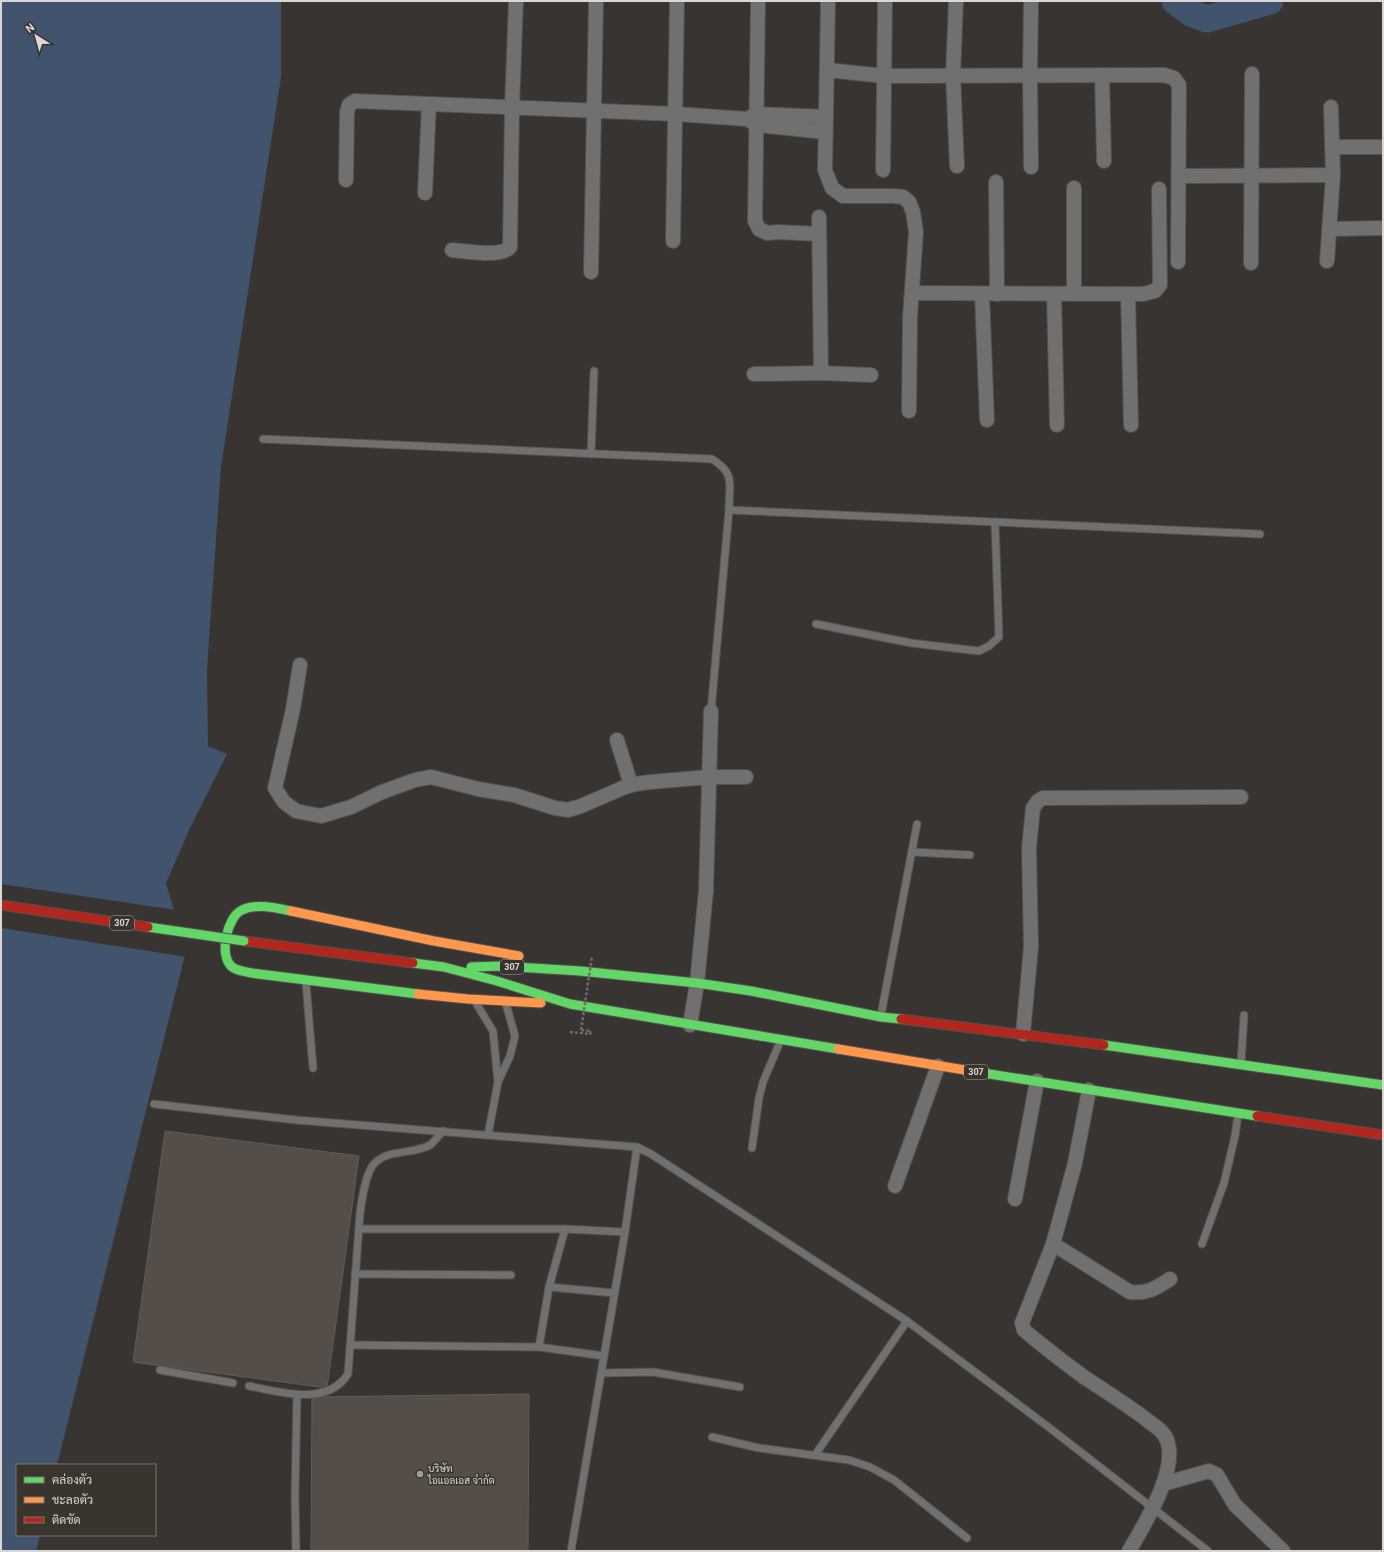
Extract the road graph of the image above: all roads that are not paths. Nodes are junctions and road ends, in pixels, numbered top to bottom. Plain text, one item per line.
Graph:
1 (516, 1) edge
2 (596, 1) edge
3 (678, 1) edge
4 (758, 1) edge
5 (828, 1) edge
6 (885, 1) edge
7 (956, 1) edge
8 (1031, 1) edge
9 (826, 70) junction
10 (1252, 74) dead end
11 (1030, 75) junction
12 (1102, 75) junction
13 (884, 76) junction
14 (953, 76) junction
15 (429, 104) junction
16 (512, 107) junction
17 (1331, 107) dead end
18 (593, 110) junction
19 (676, 114) junction
20 (826, 117) junction
21 (753, 119) junction
22 (825, 132) junction
23 (1332, 147) junction
24 (1383, 147) edge
25 (1104, 161) dead end
26 (957, 166) dead end
27 (1031, 167) dead end
28 (883, 170) dead end
29 (1333, 175) junction
30 (1179, 176) junction
31 (1252, 176) junction
32 (346, 180) dead end
33 (996, 182) dead end
34 (1074, 188) dead end
35 (1159, 189) dead end
36 (425, 193) dead end
37 (819, 217) dead end
38 (1383, 228) edge
39 (1329, 229) junction
40 (819, 234) junction
41 (673, 241) dead end
42 (452, 250) dead end
43 (1327, 261) dead end
44 (1178, 262) dead end
45 (1251, 263) dead end
46 (591, 272) dead end
47 (912, 293) junction
48 (982, 294) junction
49 (997, 294) junction
50 (1054, 294) junction
51 (1074, 294) junction
52 (1128, 294) junction
53 (594, 370) dead end
54 (821, 373) junction
55 (754, 374) dead end
56 (871, 375) dead end
57 (909, 411) dead end
58 (987, 420) dead end
59 (1057, 425) dead end
60 (1130, 425) dead end
61 (263, 439) dead end
62 (591, 454) junction
63 (729, 510) junction
64 (995, 522) junction
65 (1260, 534) dead end
66 (816, 624) dead end
67 (300, 665) dead end
68 (711, 711) joint
69 (617, 740) dead end
70 (709, 777) junction
71 (746, 777) dead end
72 (631, 785) junction
73 (1241, 797) dead end
74 (917, 824) dead end
75 (912, 852) junction
76 (970, 855) dead end
77 (1, 905) edge
78 (444, 967) junction
79 (580, 971) junction
80 (305, 980) junction
81 (697, 983) junction
82 (473, 1000) junction
83 (505, 1002) junction
84 (570, 1004) junction
85 (1244, 1015) dead end
86 (881, 1017) junction
87 (690, 1025) junction
88 (1023, 1034) junction
89 (780, 1040) junction
90 (1241, 1065) junction
91 (938, 1066) junction
92 (313, 1068) dead end
93 (498, 1082) junction
94 (1037, 1082) junction
95 (1383, 1085) edge
96 (1089, 1090) junction
97 (154, 1104) dead end
98 (1238, 1113) junction
99 (442, 1131) junction
100 (488, 1135) junction
101 (1383, 1135) edge
102 (637, 1147) junction
103 (752, 1148) dead end
104 (895, 1186) dead end
105 (1015, 1199) dead end
106 (359, 1229) junction
107 (565, 1229) junction
108 (624, 1232) junction
109 (1053, 1244) junction
110 (1202, 1244) dead end
111 (354, 1274) junction
112 (511, 1275) dead end
113 (1170, 1280) dead end
114 (549, 1287) junction
115 (614, 1293) junction
116 (907, 1321) junction
117 (351, 1345) junction
118 (539, 1347) junction
119 (604, 1356) junction
120 (160, 1370) dead end
121 (601, 1373) junction
122 (233, 1383) dead end
123 (249, 1386) dead end
124 (740, 1387) dead end
125 (297, 1396) junction
126 (712, 1437) dead end
127 (815, 1455) junction
128 (1163, 1484) junction
129 (1151, 1508) junction
130 (967, 1538) dead end
131 (296, 1551) edge
132 (571, 1551) edge
133 (1129, 1551) edge
134 (1208, 1551) edge
135 (1283, 1551) edge

1 - 16 street
2 - 18 street
3 - 19 street
4 - 21 street
5 - 9 street
6 - 13 street
7 - 14 street
8 - 11 street
9 - 13 street
9 - 20 street
10 - 31 street
11 - 12 street
11 - 14 street
11 - 27 street
12 - 25 street
12 - 30 street
13 - 14 street
13 - 28 street
14 - 26 street
15 - 16 street
15 - 32 street
15 - 36 street
16 - 18 street
16 - 42 street
17 - 23 street
18 - 19 street
18 - 46 street
19 - 21 street
19 - 41 street
20 - 21 street
20 - 22 street
21 - 22 street
21 - 40 street
22 - 47 street
23 - 24 street
23 - 29 street
29 - 31 street
29 - 39 street
30 - 31 street
30 - 44 street
31 - 45 street
33 - 49 street
34 - 51 street
35 - 52 street
37 - 40 street
38 - 39 street
39 - 43 street
40 - 54 street
47 - 48 street
47 - 57 street
48 - 49 street
48 - 58 street
49 - 50 street
50 - 51 street
50 - 59 street
51 - 52 street
52 - 60 street
53 - 62 lane
54 - 55 street
54 - 56 street
61 - 62 lane
62 - 63 lane
63 - 64 lane
63 - 68 lane
64 - 65 lane
64 - 66 lane
67 - 72 street
68 - 70 street
69 - 72 street
70 - 71 street
70 - 72 street
70 - 81 street
73 - 88 street
74 - 75 lane
75 - 76 lane
75 - 86 lane
77 - 78 main road, 307, bridge
78 - 79 main road, 307
78 - 84 main road, 307
79 - 80 main road
79 - 81 main road, 307
80 - 82 main road
80 - 92 lane
81 - 86 main road, 307
81 - 87 street
82 - 83 main road
82 - 93 lane
83 - 84 main road
83 - 93 lane
84 - 87 main road, 307
85 - 90 lane
86 - 88 main road, 307
87 - 89 main road, 307
88 - 90 main road, 307
89 - 91 main road, 307
89 - 103 lane
90 - 95 main road, 307
91 - 94 main road, 307
91 - 104 street
93 - 100 lane
94 - 96 main road, 307
94 - 105 street
96 - 98 main road, 307
96 - 109 street
97 - 99 lane
98 - 101 main road, 307
98 - 110 lane
99 - 100 lane
99 - 106 lane
100 - 102 lane
102 - 108 lane
102 - 116 lane
106 - 107 lane
106 - 111 lane
107 - 108 lane
107 - 114 lane
108 - 115 lane
109 - 113 street
109 - 128 street
111 - 112 lane
111 - 117 lane
114 - 115 lane
114 - 118 lane
115 - 119 lane
116 - 127 lane
116 - 129 lane
117 - 118 lane
117 - 125 lane
118 - 119 lane
119 - 121 lane
120 - 122 lane
121 - 124 lane
121 - 132 lane
123 - 125 lane
125 - 131 lane
126 - 127 lane
127 - 130 lane
128 - 129 street
128 - 135 street
129 - 133 street
129 - 134 lane

